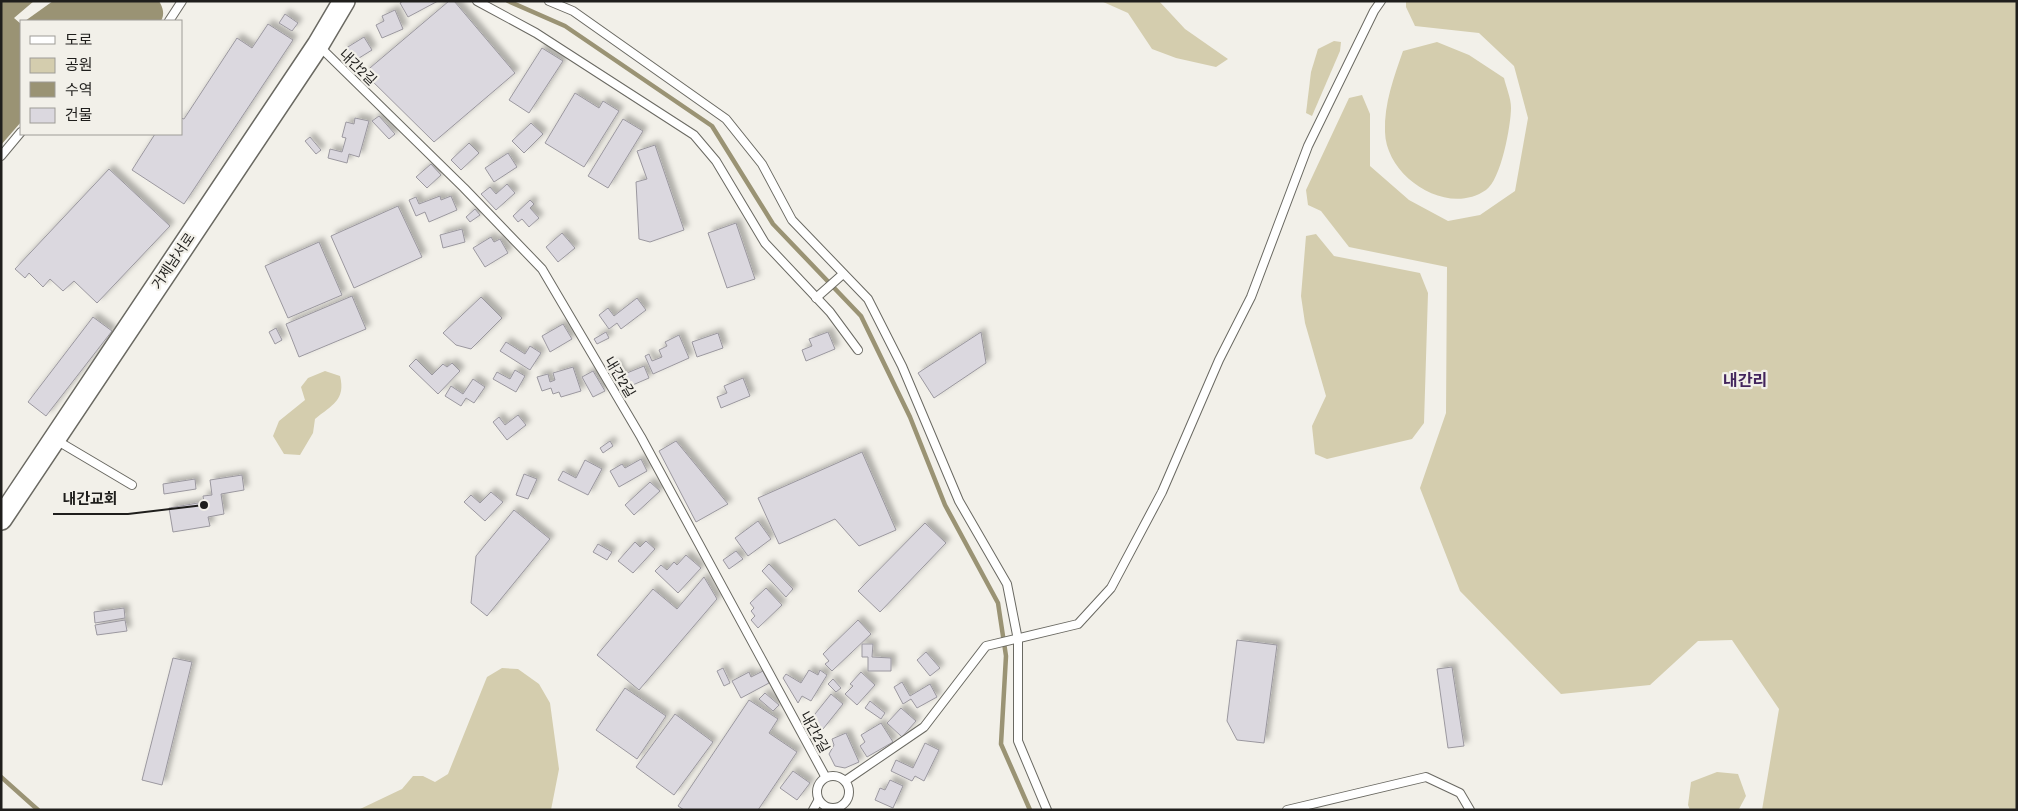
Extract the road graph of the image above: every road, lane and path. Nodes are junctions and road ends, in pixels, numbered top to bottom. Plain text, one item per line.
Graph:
1 (182, 1) edge
2 (344, 1) edge
3 (478, 1) edge
4 (549, 1) edge
5 (1380, 1) edge
6 (170, 20) edge
7 (318, 45) junction
8 (20, 133) edge
9 (1, 156) edge
10 (843, 274) junction
11 (816, 298) junction
12 (858, 350) dead end
13 (54, 439) junction
14 (132, 485) dead end
15 (1, 519) edge
16 (1018, 640) junction
17 (825, 776) junction
18 (846, 781) junction
19 (818, 801) junction
20 (839, 809) edge
21 (813, 810) edge
22 (1047, 810) edge
23 (1287, 810) edge
24 (1470, 810) edge

1 - 6 lane
2 - 7 main road, 거제남서로
3 - 11 lane
4 - 10 lane
5 - 16 lane
7 - 13 main road, 거제남서로
7 - 17 lane, 내간2길
8 - 9 lane
10 - 11 lane
10 - 16 lane
11 - 12 lane
13 - 14 lane
13 - 15 main road, 거제남서로
16 - 18 lane
16 - 22 lane
17 - 18 lane
17 - 19 lane
18 - 20 lane
19 - 20 lane
19 - 21 lane
23 - 24 lane

